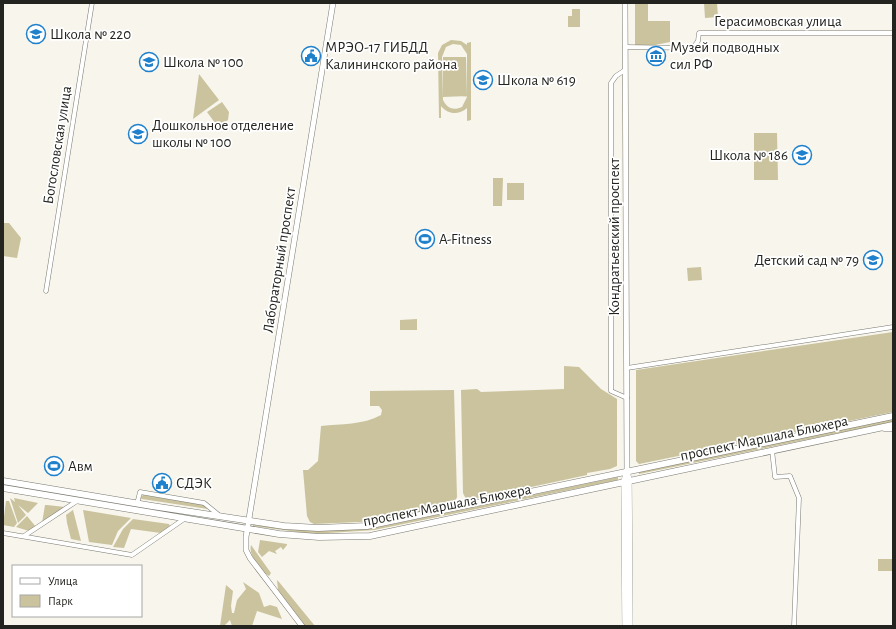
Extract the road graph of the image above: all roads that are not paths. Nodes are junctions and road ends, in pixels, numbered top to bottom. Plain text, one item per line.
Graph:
1 (92, 3) edge
2 (333, 3) edge
3 (626, 3) edge
4 (893, 33) edge
5 (625, 47) junction
6 (626, 70) junction
7 (46, 291) dead end
8 (893, 327) edge
9 (626, 368) junction
10 (627, 398) junction
11 (893, 416) edge
12 (893, 425) edge
13 (876, 428) junction
14 (893, 429) edge
15 (772, 449) junction
16 (627, 471) junction
17 (3, 481) edge
18 (627, 481) junction
19 (18, 483) junction
20 (3, 488) edge
21 (16, 491) junction
22 (77, 501) junction
23 (138, 504) junction
24 (138, 512) junction
25 (221, 516) junction
26 (184, 520) junction
27 (249, 520) junction
28 (247, 529) junction
29 (3, 533) edge
30 (24, 537) junction
31 (302, 626) edge
32 (625, 626) edge
33 (630, 626) edge
34 (794, 626) edge

1 - 7 street, Богословская улица
2 - 27 street, Лабораторный проспект
3 - 5 street, Кондратьевский проспект
4 - 5 street, Герасимовская улица
5 - 6 street, Кондратьевский проспект
6 - 9 street, Кондратьевский проспект
6 - 10 street
8 - 9 street
9 - 10 street, Кондратьевский проспект
10 - 16 street, Кондратьевский проспект
11 - 16 main road, проспект Маршала Блюхера
12 - 13 main road, проспект Маршала Блюхера
13 - 14 street
13 - 15 main road, проспект Маршала Блюхера
15 - 18 main road, проспект Маршала Блюхера
15 - 34 street
16 - 18 main road, Кондратьевский проспект
16 - 27 main road, проспект Маршала Блюхера
17 - 19 main road, проспект Маршала Блюхера
18 - 28 main road, проспект Маршала Блюхера
18 - 32 main road, Кондратьевский проспект
18 - 33 main road, Кондратьевский проспект
19 - 21 main road
19 - 23 main road, проспект Маршала Блюхера
20 - 21 main road, проспект Маршала Блюхера
21 - 22 main road, проспект Маршала Блюхера
22 - 24 main road, проспект Маршала Блюхера
22 - 30 street
23 - 24 main road
23 - 25 main road, проспект Маршала Блюхера
23 - 25 street
24 - 26 main road, проспект Маршала Блюхера
25 - 27 main road, проспект Маршала Блюхера
26 - 28 main road, проспект Маршала Блюхера
26 - 30 street
27 - 28 street, Лабораторный проспект
28 - 31 street, Лабораторный проспект
29 - 30 street

